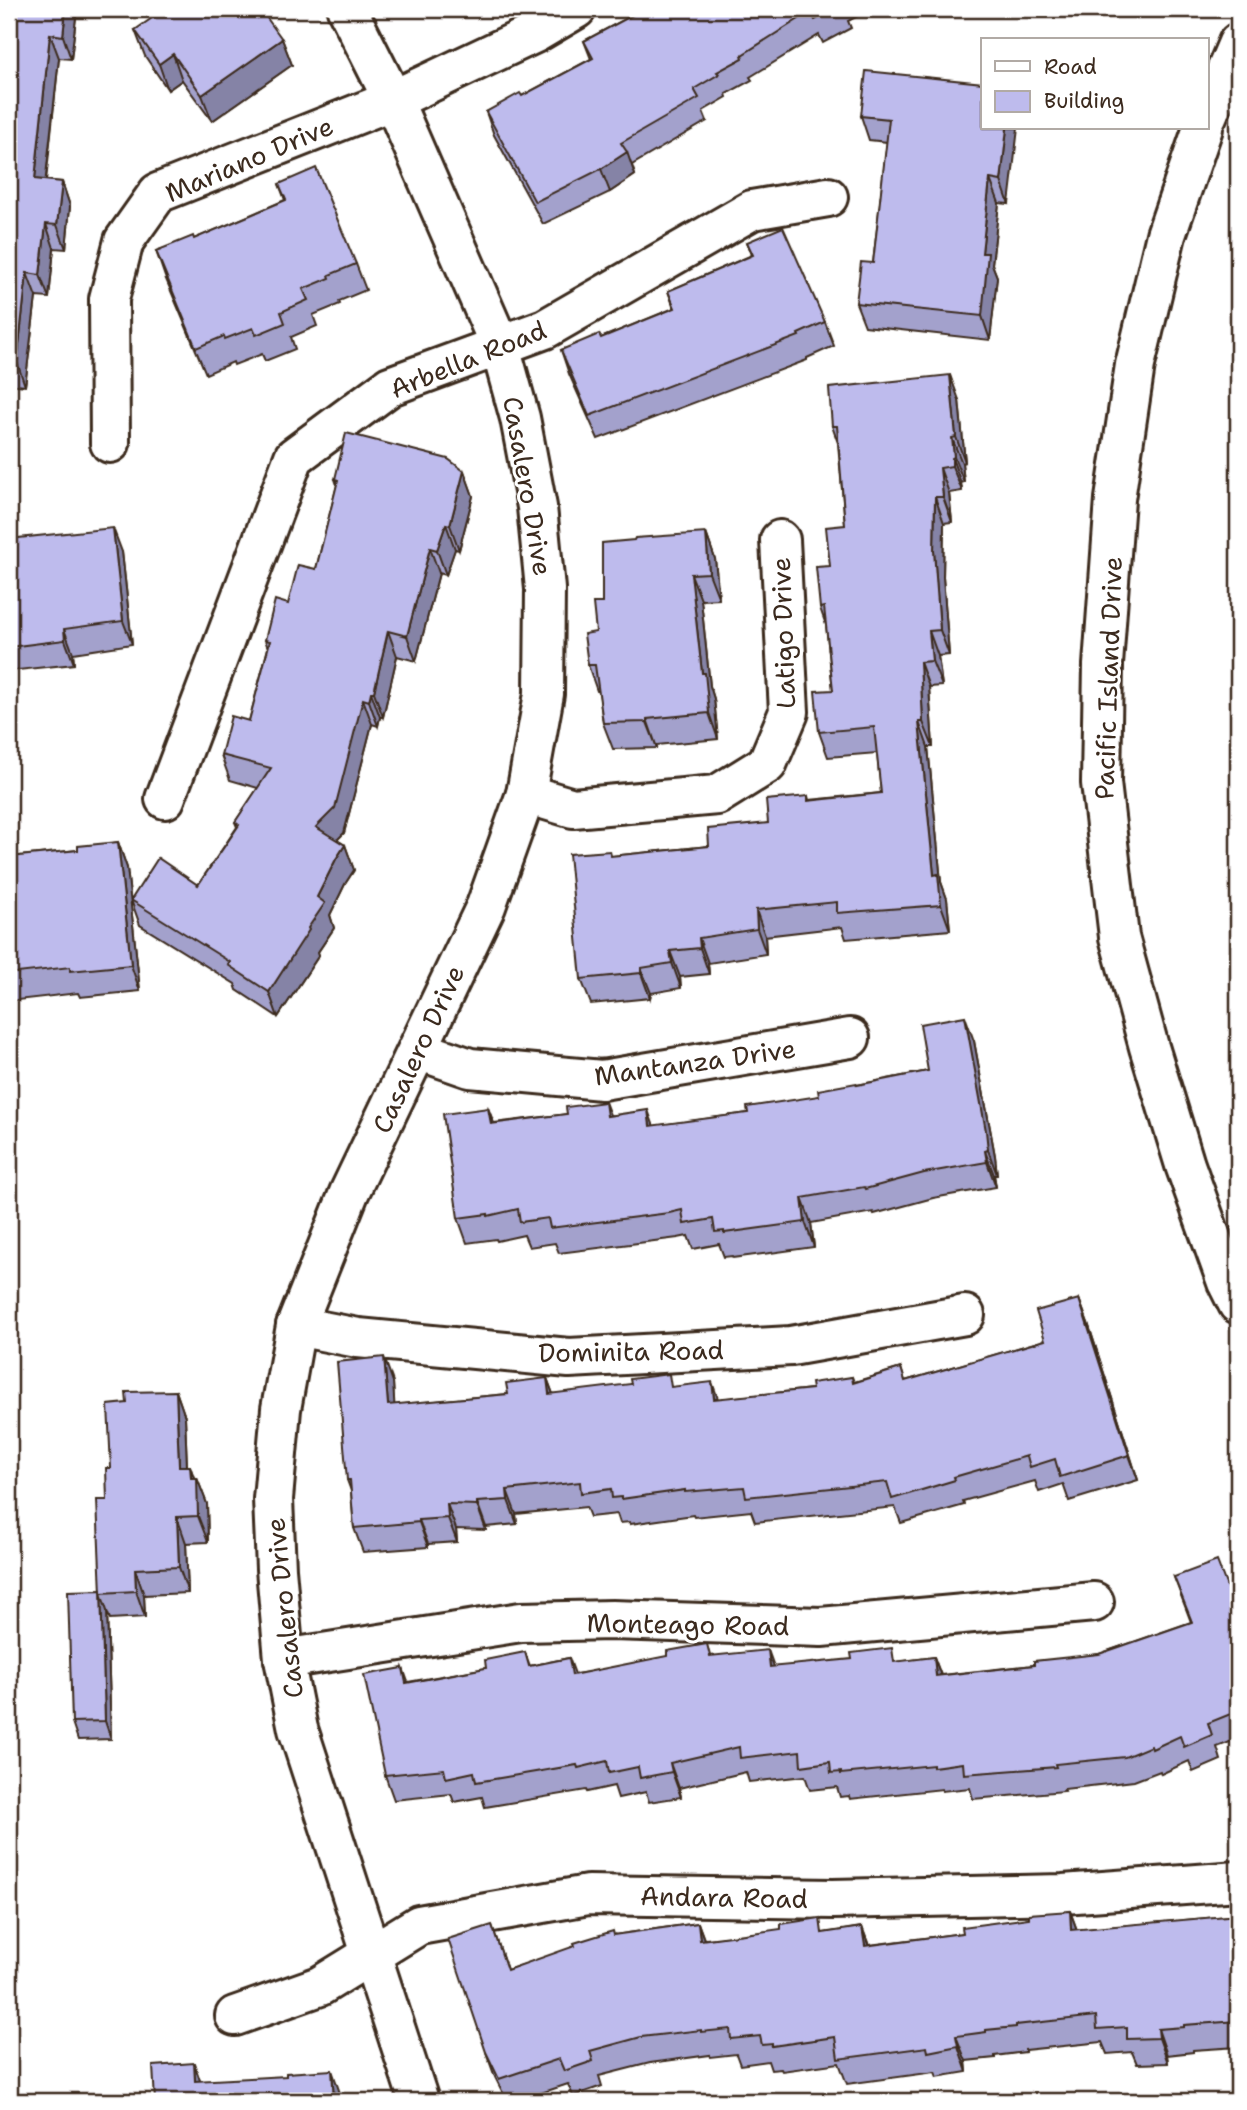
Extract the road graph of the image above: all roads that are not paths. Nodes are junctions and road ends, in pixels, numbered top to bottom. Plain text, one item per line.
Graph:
1 (347, 9) edge
2 (576, 9) edge
3 (1238, 43) edge
4 (393, 100) junction
5 (1208, 114) edge
6 (1202, 130) edge
7 (828, 197) dead end
8 (500, 346) junction
9 (110, 443) dead end
10 (780, 540) dead end
11 (526, 794) junction
12 (164, 799) dead end
13 (850, 1038) dead end
14 (418, 1050) junction
15 (1238, 1304) edge
16 (965, 1315) dead end
17 (296, 1326) junction
18 (1094, 1602) dead end
19 (284, 1659) junction
20 (1238, 1881) edge
21 (371, 1953) junction
22 (235, 2016) dead end
23 (419, 2101) edge

1 - 4 street, Casalero Drive
2 - 4 street, Mariano Drive
3 - 5 street
4 - 8 street, Casalero Drive
4 - 9 street, Mariano Drive
6 - 15 street, Pacific Island Drive
7 - 8 street, Arbella Road
8 - 11 street, Casalero Drive
8 - 12 street, Arbella Road
10 - 11 street, Latigo Drive
11 - 14 street, Casalero Drive
13 - 14 street, Mantanza Drive
14 - 17 street, Casalero Drive
16 - 17 street, Dominita Road
17 - 19 street, Casalero Drive
18 - 19 street, Monteago Road
19 - 21 street, Casalero Drive
20 - 21 street, Andara Road
21 - 22 street, Andara Road
21 - 23 street, Casalero Drive

